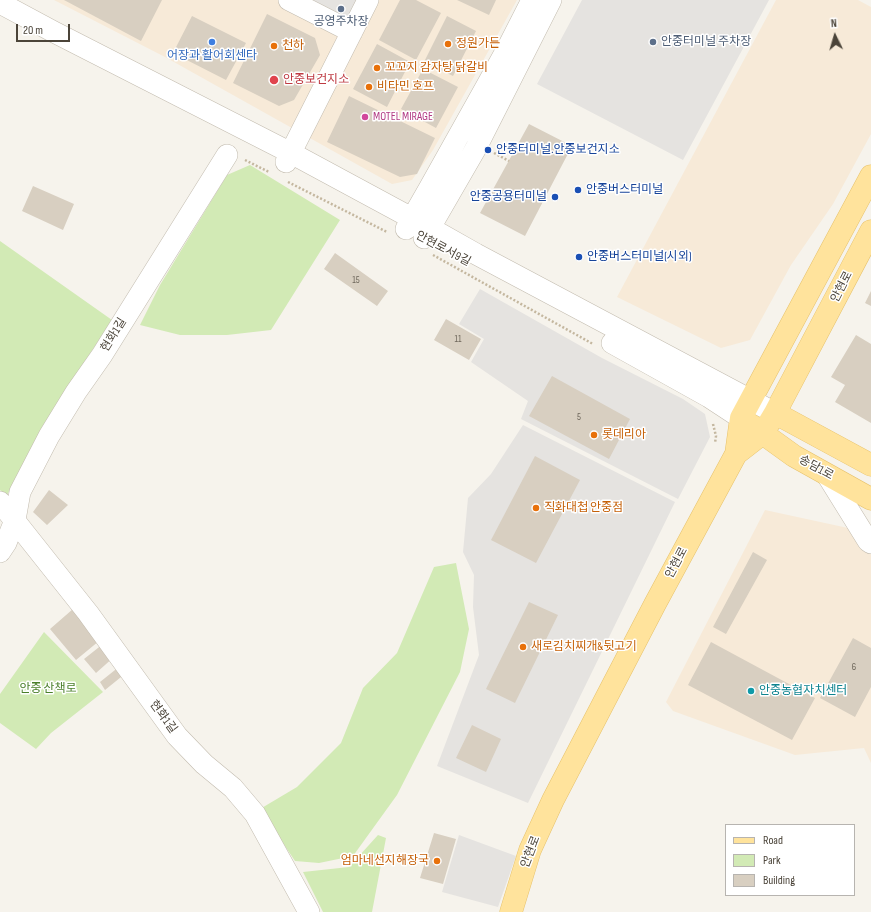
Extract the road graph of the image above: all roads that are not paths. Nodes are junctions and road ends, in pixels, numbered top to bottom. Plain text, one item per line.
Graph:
1 (289, 0) edge
2 (368, 0) edge
3 (532, 0) edge
4 (551, 0) edge
5 (0, 3) edge
6 (0, 16) edge
7 (352, 32) junction
8 (233, 156) road end
9 (284, 168) junction
10 (871, 176) edge
11 (871, 231) edge
12 (415, 233) junction
13 (746, 409) junction
14 (775, 413) junction
15 (763, 434) junction
16 (736, 454) junction
17 (871, 465) edge
18 (827, 475) junction
19 (871, 499) edge
20 (0, 502) edge
21 (15, 520) junction
22 (871, 543) edge
23 (0, 552) edge
24 (309, 912) edge
25 (511, 912) edge

1 - 7 street
2 - 7 street
3 - 12 street, 안현로서9길
4 - 12 street
5 - 9 street
6 - 9 street
7 - 9 street
8 - 21 street, 현화1길
9 - 12 street
10 - 13 main road
11 - 14 main road, 안현로
12 - 13 street, 안현로서9길
12 - 13 street
13 - 14 street
13 - 15 main road, 송담1로
13 - 16 main road
14 - 15 main road, 안현로
14 - 17 main road
15 - 16 main road, 안현로
15 - 18 main road, 송담1로
16 - 25 main road, 안현로
18 - 19 main road, 송담1로
18 - 22 street
20 - 21 street
21 - 23 street, 현화1길
21 - 24 street, 현화1길

